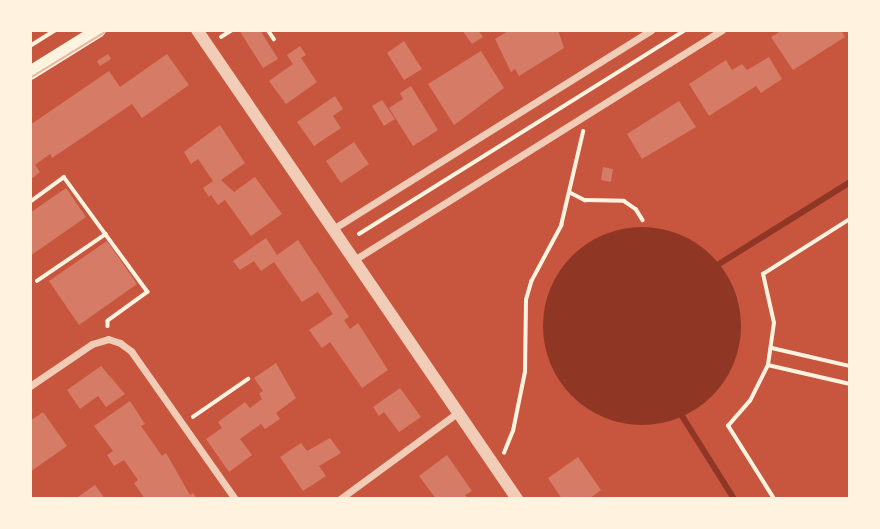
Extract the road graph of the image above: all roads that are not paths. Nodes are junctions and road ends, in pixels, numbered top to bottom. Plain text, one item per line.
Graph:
1 (99, 30) edge
2 (197, 30) edge
3 (651, 30) edge
4 (722, 30) edge
5 (30, 73) edge
6 (333, 229) junction
7 (354, 260) junction
8 (30, 386) edge
9 (457, 413) junction
10 (235, 499) edge
11 (340, 499) edge
12 (517, 499) edge

1 - 5 main road
2 - 6 street
3 - 6 street
4 - 7 street
6 - 7 street
7 - 9 street
8 - 10 street
9 - 11 street
9 - 12 street

